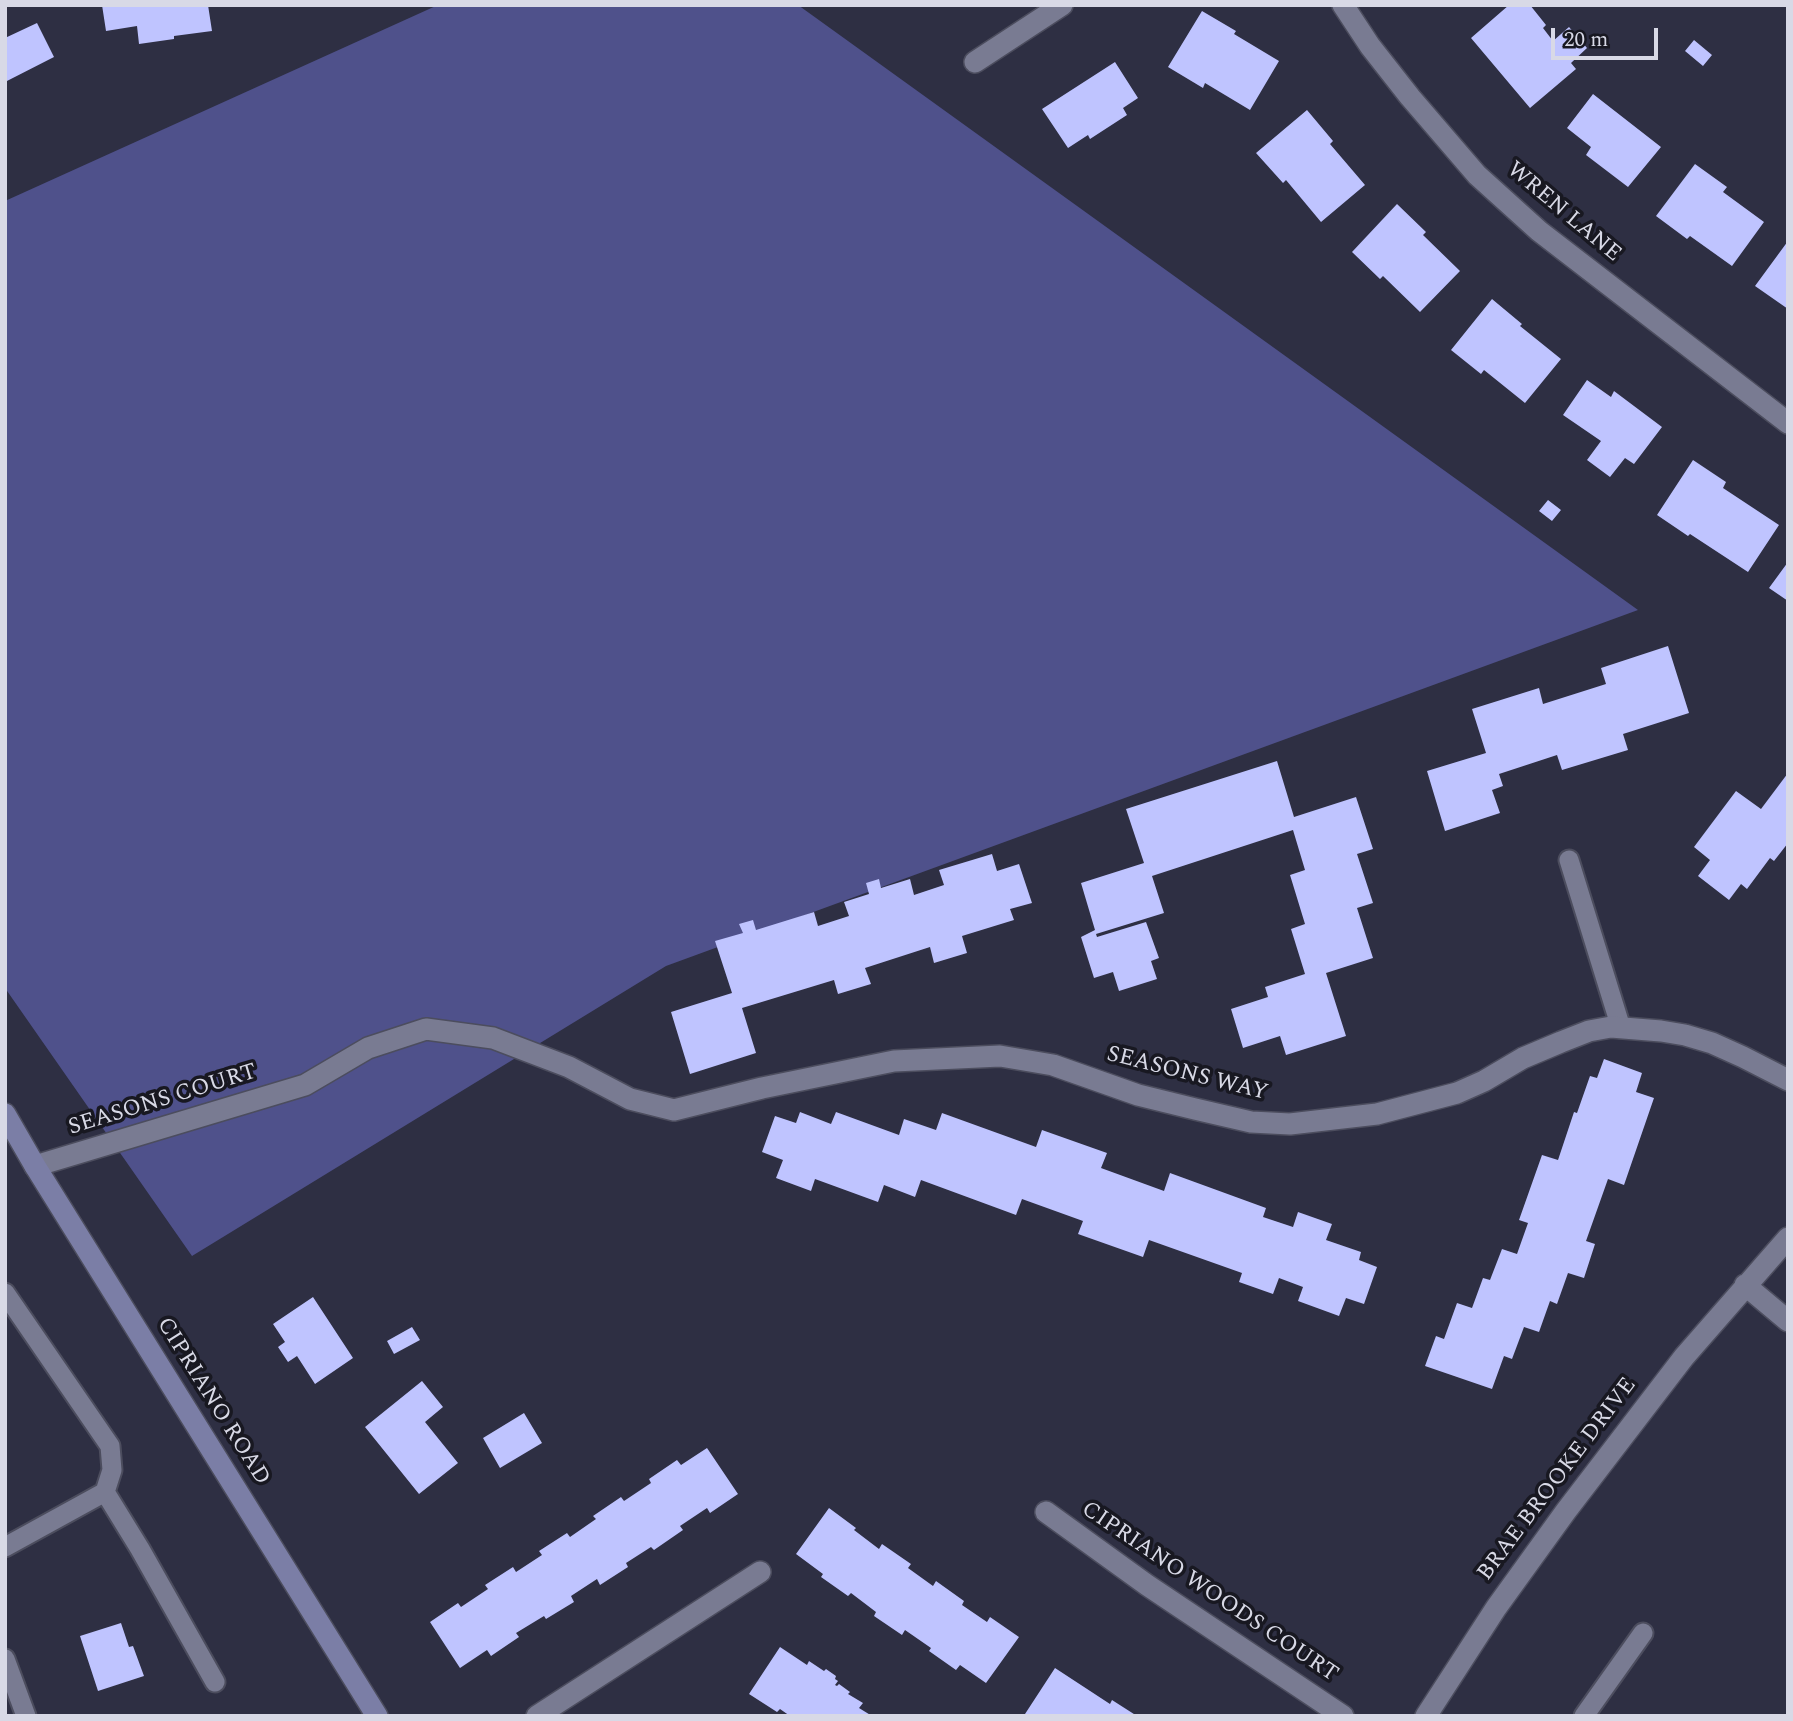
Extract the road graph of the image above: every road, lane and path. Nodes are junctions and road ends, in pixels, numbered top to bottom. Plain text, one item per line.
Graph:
1 (1062, 5) edge
2 (1343, 5) edge
3 (975, 62) dead end
4 (1788, 423) edge
5 (1569, 860) dead end
6 (1621, 1028) junction
7 (1788, 1080) edge
8 (305, 1085) joint
9 (5, 1114) edge
10 (35, 1166) junction
11 (1788, 1238) edge
12 (1745, 1285) junction
13 (5, 1293) edge
14 (1788, 1321) edge
15 (105, 1492) junction
16 (1046, 1512) dead end
17 (5, 1547) edge
18 (761, 1572) dead end
19 (1643, 1633) dead end
20 (5, 1659) edge
21 (215, 1682) dead end
22 (26, 1716) edge
23 (377, 1716) edge
24 (537, 1716) edge
25 (1343, 1716) edge
26 (1426, 1716) edge
27 (1584, 1716) edge

1 - 3 street
2 - 4 street, WREN LANE
5 - 6 lane
6 - 7 street, SEASONS WAY
6 - 8 street, SEASONS WAY
8 - 10 street, SEASONS COURT
9 - 10 street, CIPRIANO ROAD
10 - 23 street, CIPRIANO ROAD
11 - 12 street, BRAE BROOKE DRIVE
12 - 14 street
12 - 26 street, BRAE BROOKE DRIVE
13 - 15 lane
15 - 17 lane
15 - 21 lane
16 - 25 street, CIPRIANO WOODS COURT
18 - 24 street
19 - 27 lane
20 - 22 lane

